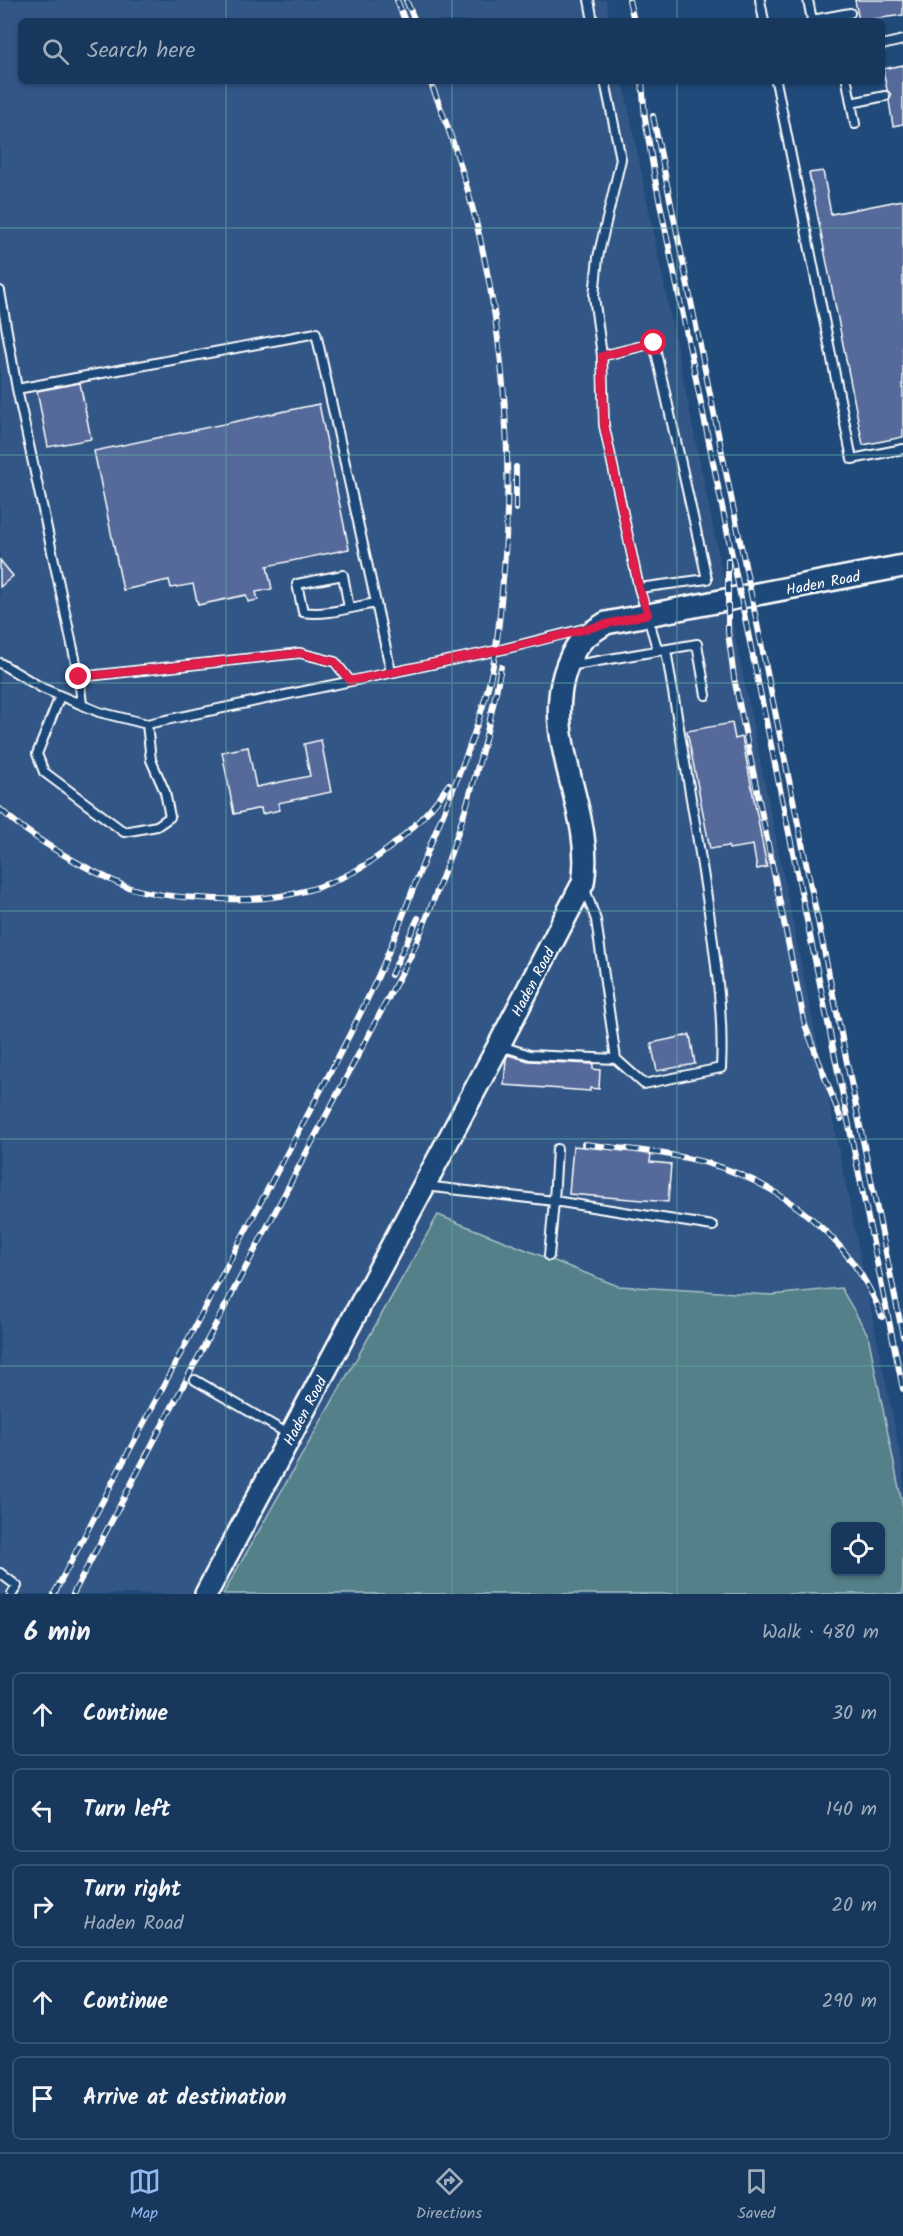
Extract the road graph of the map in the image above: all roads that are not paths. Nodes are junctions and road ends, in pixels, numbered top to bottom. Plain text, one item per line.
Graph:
1 (589, 0) edge
2 (760, 0) edge
3 (808, 0) edge
4 (850, 13) dead end
5 (592, 18) edge
6 (763, 18) edge
7 (812, 18) edge
8 (823, 18) edge
9 (903, 40) edge
10 (885, 44) edge
11 (606, 84) edge
12 (777, 84) edge
13 (848, 84) edge
14 (885, 96) dead end
15 (851, 102) junction
16 (855, 124) dead end
17 (0, 291) edge
18 (602, 356) junction
19 (17, 389) junction
20 (903, 449) edge
21 (903, 566) edge
22 (639, 588) junction
23 (376, 603) junction
24 (349, 608) junction
25 (648, 614) junction
26 (606, 623) junction
27 (662, 651) junction
28 (0, 663) edge
29 (567, 666) junction
30 (391, 672) junction
31 (79, 677) junction
32 (350, 681) junction
33 (706, 694) dead end
34 (60, 696) junction
35 (82, 705) junction
36 (147, 724) junction
37 (583, 883) junction
38 (499, 1045) junction
39 (616, 1059) junction
40 (557, 1149) dead end
41 (424, 1185) junction
42 (554, 1201) junction
43 (713, 1226) dead end
44 (549, 1256) dead end
45 (195, 1380) dead end
46 (291, 1436) junction
47 (0, 1573) edge
48 (12, 1594) edge
49 (206, 1594) edge

1 - 5 lane
2 - 6 lane
3 - 7 lane
4 - 8 lane
9 - 10 lane
11 - 18 lane
12 - 20 lane
13 - 15 lane
14 - 15 lane
15 - 16 lane
17 - 19 lane
18 - 22 lane
18 - 22 lane
19 - 23 lane
19 - 31 lane
21 - 25 street, Haden Road
22 - 25 lane
23 - 24 lane
23 - 30 lane
24 - 24 lane
25 - 26 street, Haden Road
25 - 27 lane
26 - 29 street, Haden Road
26 - 30 lane
27 - 29 lane
27 - 33 lane
27 - 39 lane
28 - 34 lane
29 - 37 street, Haden Road
30 - 32 lane
31 - 32 lane
31 - 35 lane
32 - 36 lane
34 - 35 lane
34 - 36 lane
35 - 36 lane
37 - 38 street, Haden Road
37 - 39 lane
38 - 39 lane
38 - 41 street, Haden Road
40 - 42 lane
41 - 42 lane
41 - 46 street, Haden Road
42 - 43 lane
42 - 44 lane
45 - 46 lane
46 - 49 street, Haden Road
47 - 48 lane

